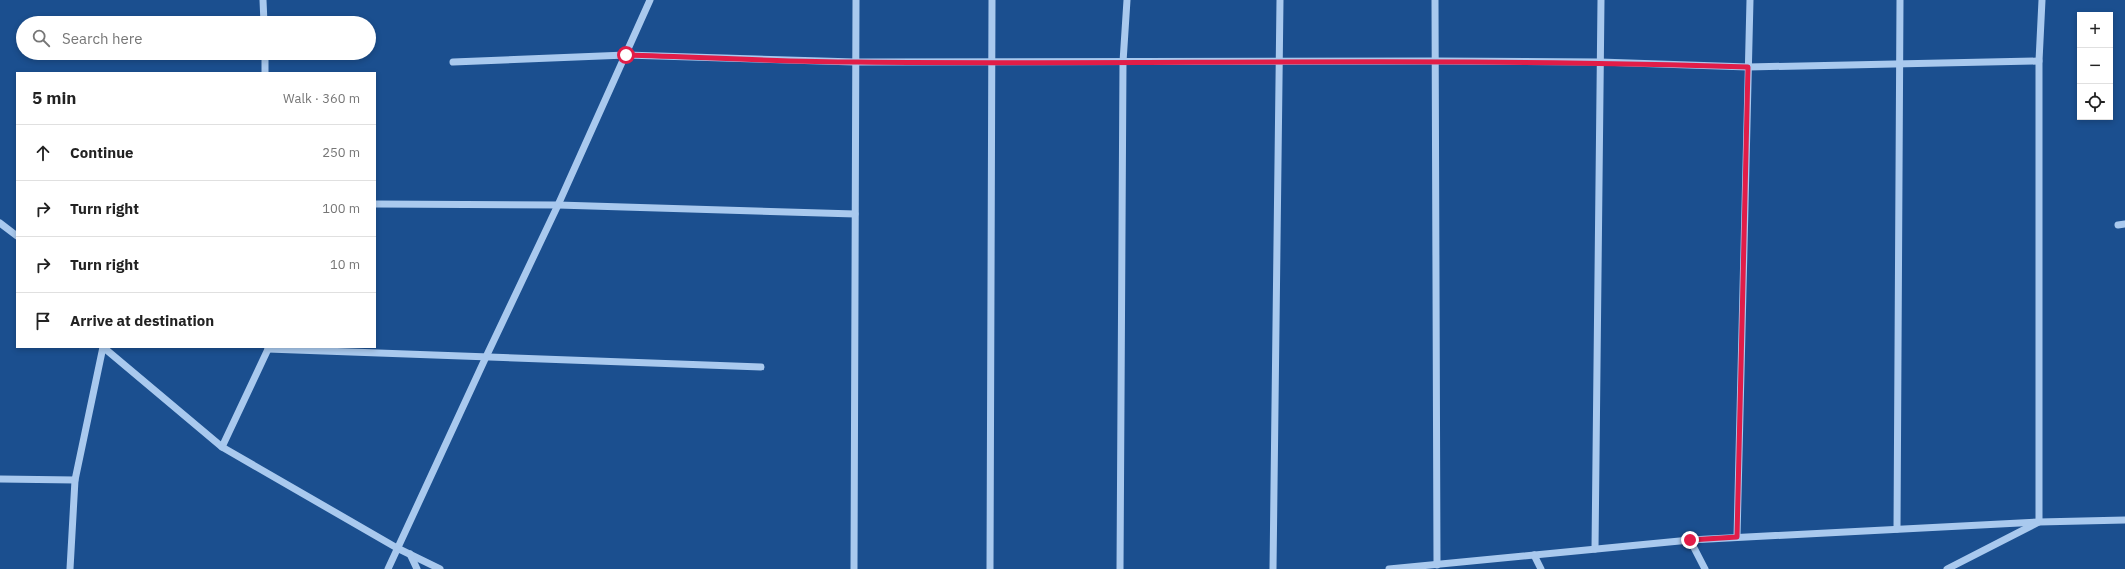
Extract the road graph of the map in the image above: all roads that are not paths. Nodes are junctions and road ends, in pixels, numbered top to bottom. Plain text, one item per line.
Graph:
1 (263, 0) edge
2 (650, 0) edge
3 (856, 0) edge
4 (992, 0) edge
5 (1127, 0) edge
6 (1280, 0) edge
7 (1435, 0) edge
8 (1601, 0) edge
9 (1750, 0) edge
10 (1900, 0) edge
11 (2042, 0) edge
12 (264, 16) edge
13 (626, 55) junction
14 (265, 60) edge
15 (1280, 61) junction
16 (1436, 61) junction
17 (2039, 61) junction
18 (454, 62) dead end
19 (855, 62) junction
20 (991, 62) junction
21 (1123, 62) junction
22 (1600, 62) junction
23 (1900, 64) junction
24 (1748, 67) junction
25 (266, 72) edge
26 (376, 204) edge
27 (558, 205) junction
28 (855, 214) junction
29 (0, 223) edge
30 (16, 235) edge
31 (103, 348) edge
32 (104, 348) edge
33 (268, 348) edge
34 (485, 359) junction
35 (761, 367) dead end
36 (222, 447) junction
37 (0, 479) edge
38 (75, 480) junction
39 (2125, 520) edge
40 (2039, 522) junction
41 (1897, 529) junction
42 (1737, 537) junction
43 (1690, 540) junction
44 (397, 548) junction
45 (1595, 549) junction
46 (410, 554) junction
47 (1534, 555) junction
48 (1437, 564) junction
49 (70, 569) edge
50 (388, 569) edge
51 (417, 569) edge
52 (440, 569) edge
53 (854, 569) edge
54 (990, 569) edge
55 (1120, 569) edge
56 (1273, 569) edge
57 (1389, 569) edge
58 (1541, 569) edge
59 (1705, 569) edge
60 (1947, 569) edge

1 - 12 street
2 - 13 street
3 - 19 street
4 - 20 street
5 - 21 street
6 - 15 street
7 - 16 street
8 - 22 street
9 - 24 street
10 - 23 street
11 - 17 street
13 - 18 street
13 - 19 street
13 - 27 street
14 - 25 street
15 - 16 street
15 - 21 street
15 - 56 street
16 - 22 street
16 - 48 street
17 - 23 street
17 - 40 street
19 - 20 street
19 - 28 street
20 - 21 street
20 - 54 street
21 - 55 street
22 - 24 street
22 - 45 street
23 - 24 street
23 - 41 street
24 - 42 street
26 - 27 street
27 - 28 street
27 - 34 street
28 - 53 street
29 - 30 street
31 - 38 street
32 - 36 street
33 - 34 street
33 - 36 street
34 - 35 street
34 - 44 street
36 - 44 street
37 - 38 street
38 - 49 street
39 - 40 street
40 - 41 street
40 - 60 street
41 - 42 street
42 - 43 street
43 - 45 street
43 - 59 street
44 - 46 street
44 - 50 street
45 - 47 street
46 - 51 street
46 - 52 street
47 - 48 street
47 - 58 street
48 - 57 street

